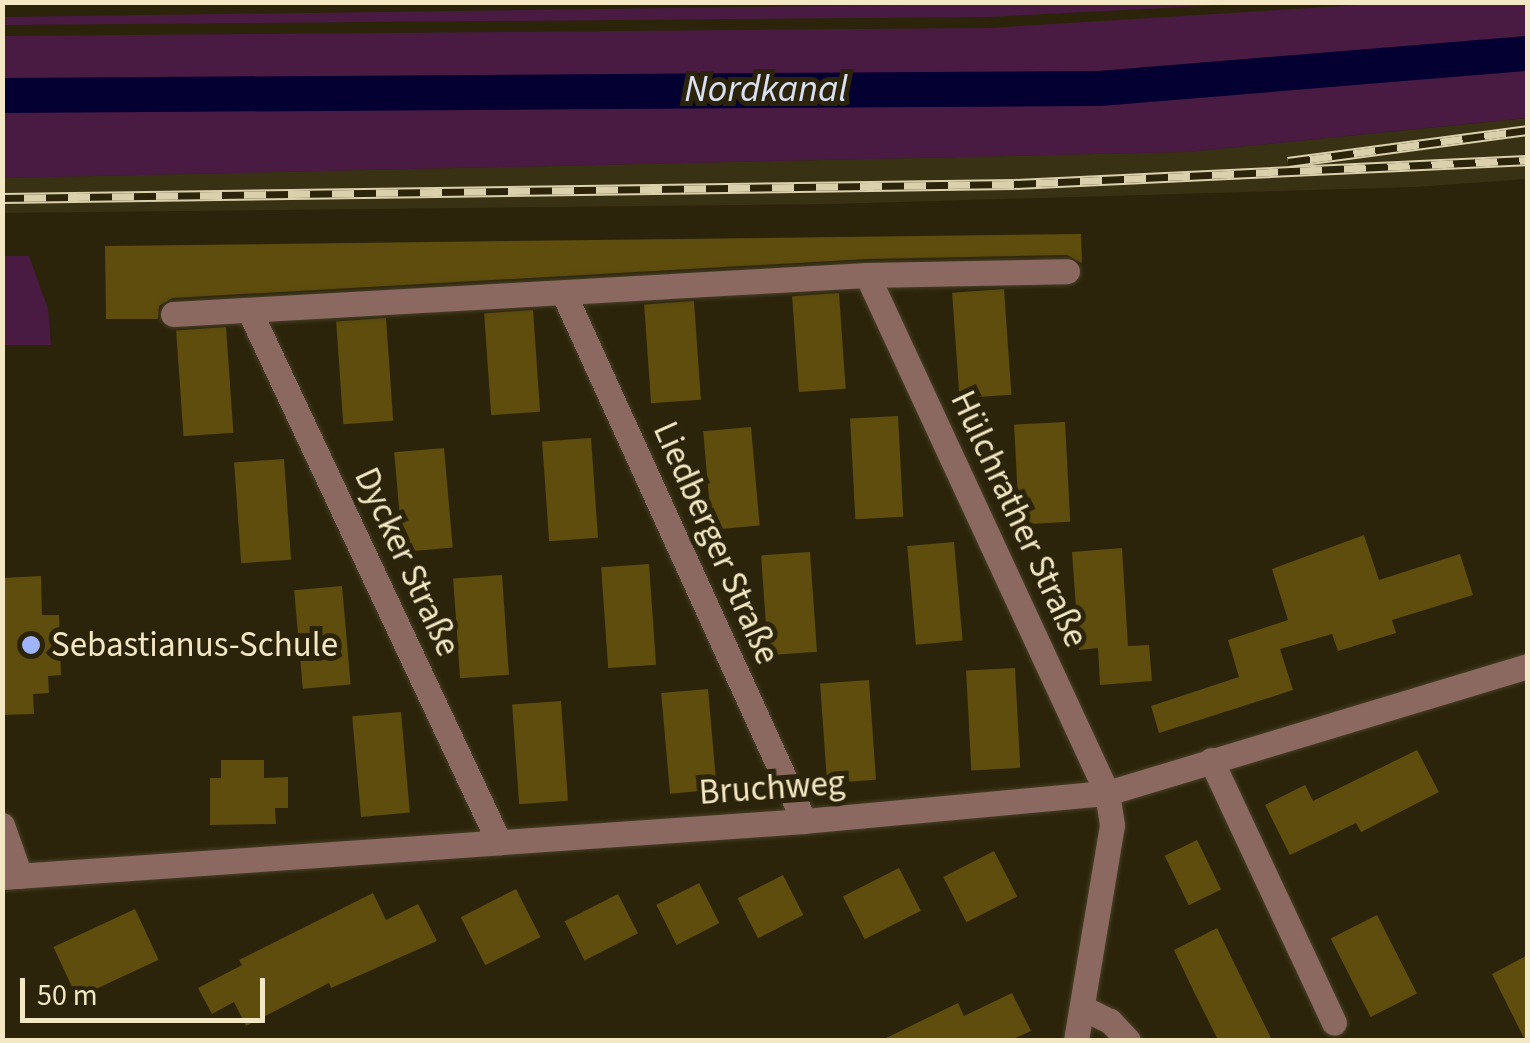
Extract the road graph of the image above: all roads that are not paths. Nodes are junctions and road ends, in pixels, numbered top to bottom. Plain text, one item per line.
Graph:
1 (1067, 271) dead end
2 (868, 275) junction
3 (564, 294) junction
4 (250, 312) junction
5 (173, 314) dead end
6 (1528, 666) edge
7 (1211, 760) junction
8 (1107, 793) junction
9 (804, 822) junction
10 (2, 825) edge
11 (500, 842) junction
12 (11, 876) edge
13 (1083, 1008) junction
14 (1334, 1023) dead end
15 (1076, 1040) edge
16 (1128, 1040) edge

1 - 2 street
2 - 3 street
2 - 8 street, Hülchrather Straße
3 - 4 street
3 - 9 street, Liedberger Straße
4 - 5 street
4 - 11 street, Dycker Straße
6 - 7 street, Bruchweg
7 - 8 street, Bruchweg
7 - 14 street
8 - 9 street, Bruchweg
8 - 13 street
9 - 11 street, Bruchweg
10 - 12 street
11 - 12 street, Bruchweg
13 - 15 street
13 - 16 street

